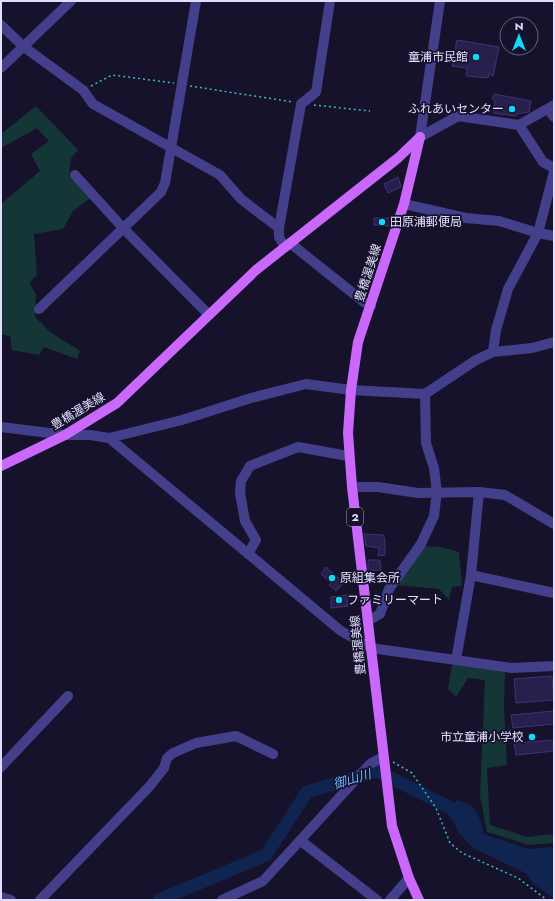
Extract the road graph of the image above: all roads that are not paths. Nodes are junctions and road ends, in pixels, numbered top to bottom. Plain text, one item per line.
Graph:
1 (71, 1) edge
2 (196, 1) edge
3 (330, 1) edge
4 (440, 1) edge
5 (1, 25) edge
6 (24, 47) junction
7 (1, 68) edge
8 (551, 107) edge
9 (554, 117) edge
10 (519, 125) junction
11 (420, 137) junction
12 (172, 147) junction
13 (554, 168) edge
14 (554, 172) edge
15 (75, 175) dead end
16 (404, 204) junction
17 (123, 228) junction
18 (279, 228) junction
19 (538, 233) junction
20 (554, 236) edge
21 (287, 245) junction
22 (371, 306) junction
23 (39, 309) dead end
24 (209, 315) junction
25 (554, 342) edge
26 (493, 352) junction
27 (351, 390) junction
28 (425, 394) junction
29 (1, 427) edge
30 (65, 436) junction
31 (109, 438) junction
32 (348, 456) junction
33 (1, 466) edge
34 (352, 487) junction
35 (437, 492) junction
36 (479, 492) junction
37 (554, 524) edge
38 (248, 554) junction
39 (471, 575) junction
40 (554, 593) edge
41 (368, 621) junction
42 (371, 648) junction
43 (456, 660) junction
44 (554, 666) edge
45 (68, 696) dead end
46 (273, 754) dead end
47 (384, 759) junction
48 (1, 767) edge
49 (301, 841) junction
50 (409, 878) junction
51 (1, 897) edge
52 (10, 900) edge
53 (40, 900) edge
54 (222, 900) edge
55 (377, 900) edge
56 (390, 900) edge
57 (419, 900) edge

1 - 6 street
2 - 12 street
3 - 18 street
4 - 11 street
5 - 6 street
6 - 7 street
6 - 12 street
8 - 9 street
8 - 10 street
10 - 11 street
10 - 13 street
11 - 16 main road, 豊橋渥美線 / 2
11 - 21 main road, 豊橋渥美線
12 - 17 street
12 - 18 street
14 - 19 street
15 - 17 street
16 - 19 street
16 - 22 main road, 豊橋渥美線 / 2
17 - 23 street
17 - 24 street
18 - 21 street
19 - 20 street
19 - 26 street
21 - 22 street
21 - 24 main road, 豊橋渥美線
22 - 27 main road, 豊橋渥美線 / 2
24 - 30 main road, 豊橋渥美線
25 - 26 street
26 - 28 street
27 - 28 street
27 - 31 street
27 - 32 main road, 豊橋渥美線 / 2
28 - 35 street
29 - 30 street
30 - 31 street
30 - 33 main road, 豊橋渥美線
31 - 38 street
32 - 34 main road, 豊橋渥美線 / 2
32 - 38 street
34 - 35 street
34 - 41 main road, 豊橋渥美線 / 2
35 - 36 street
35 - 41 street
36 - 37 street
36 - 39 street
38 - 42 street
39 - 40 street
39 - 43 street
41 - 42 main road, 豊橋渥美線 / 2
42 - 43 street
42 - 47 main road, 豊橋渥美線 / 2
43 - 44 street
45 - 48 street
46 - 53 street
47 - 49 street
47 - 50 main road, 豊橋渥美線 / 2
49 - 54 street
49 - 55 street
50 - 56 street
50 - 57 main road, 豊橋渥美線 / 2
51 - 52 street

